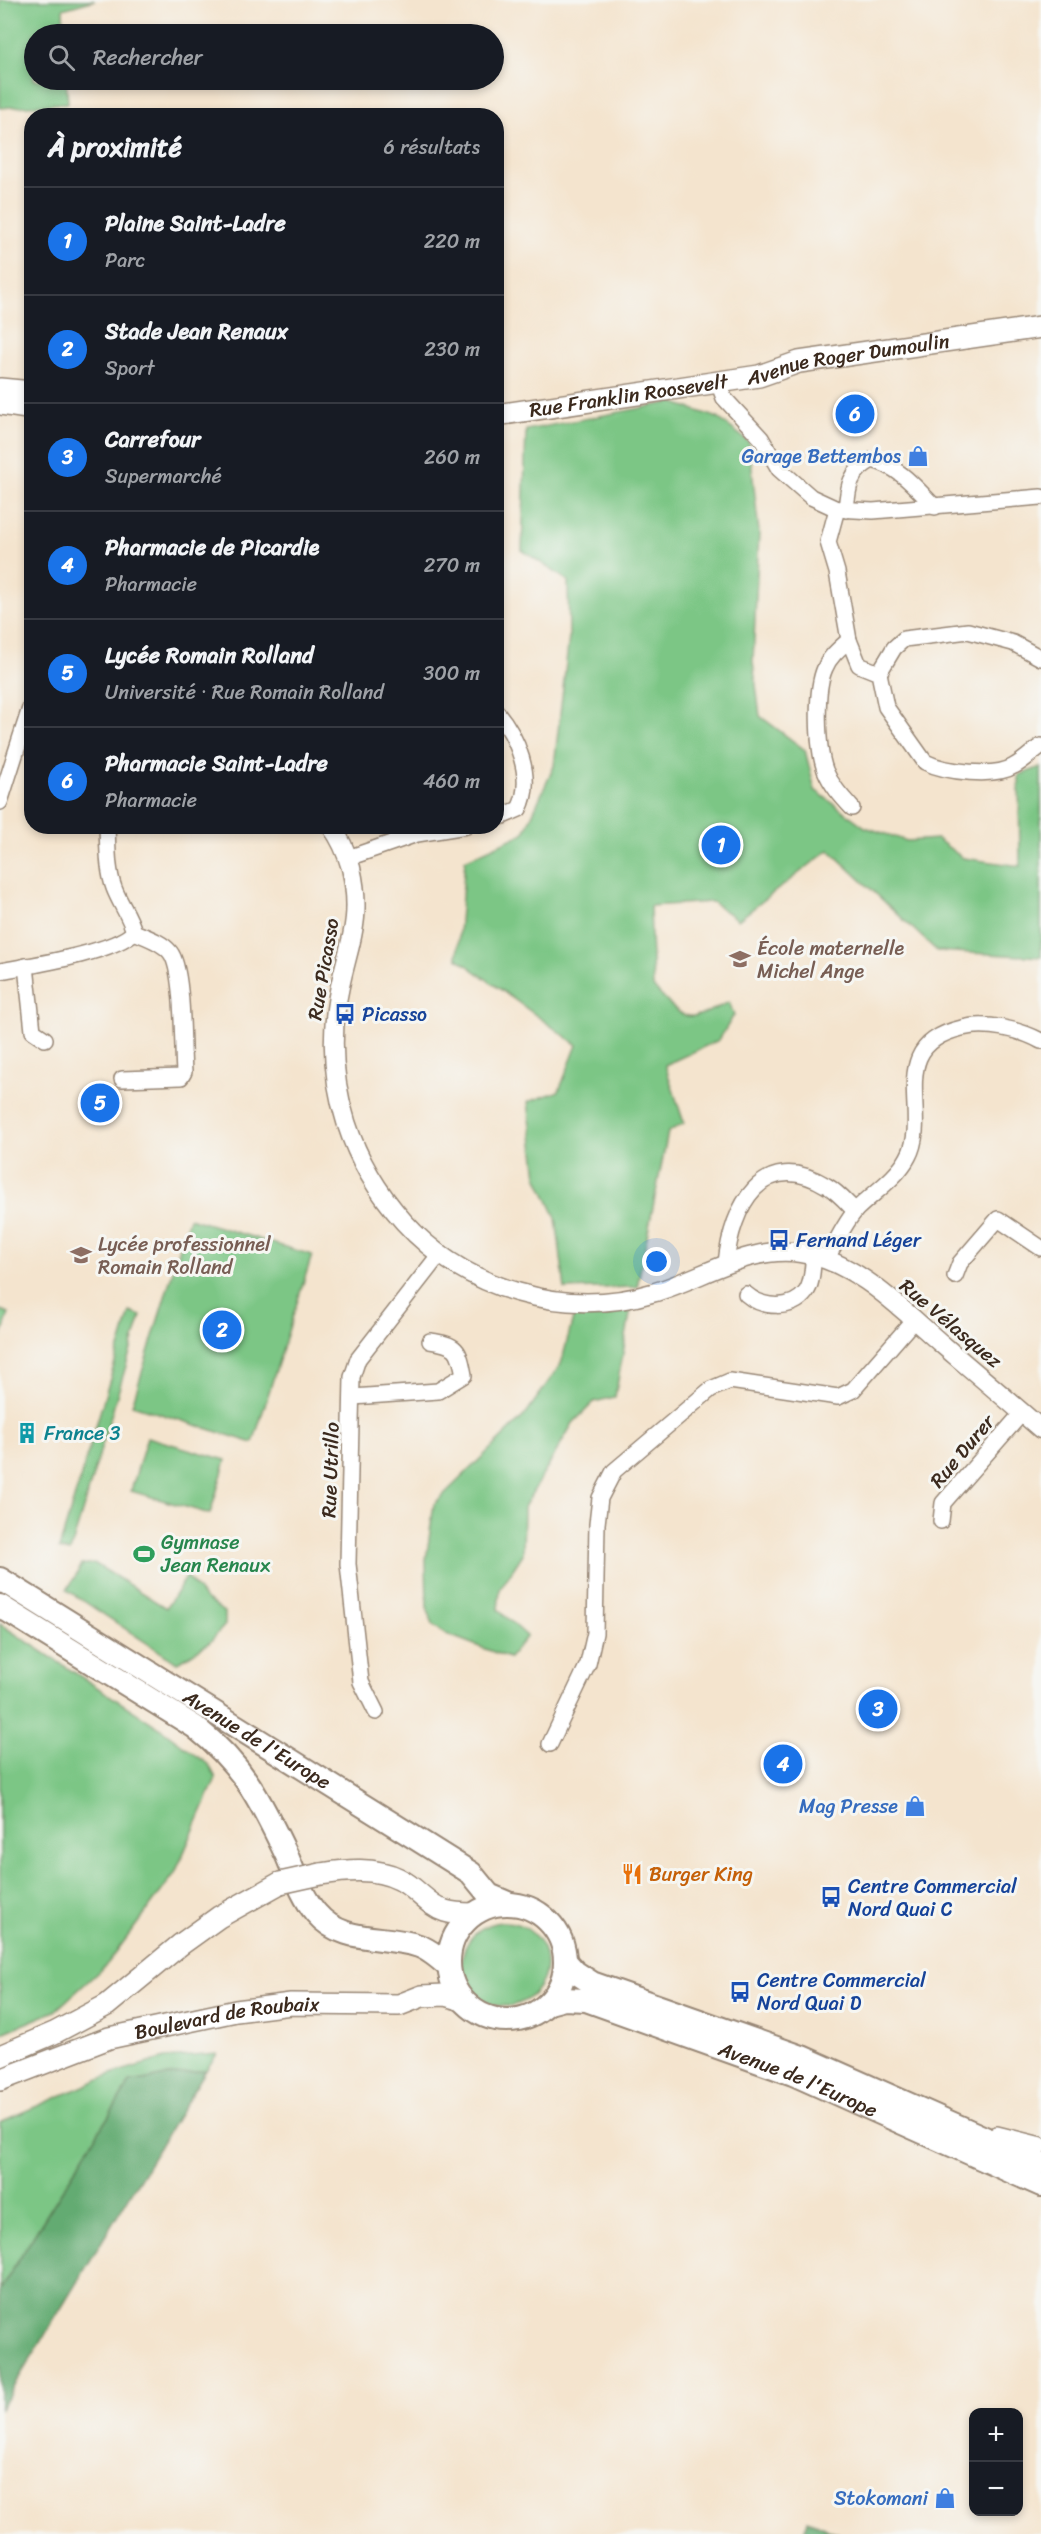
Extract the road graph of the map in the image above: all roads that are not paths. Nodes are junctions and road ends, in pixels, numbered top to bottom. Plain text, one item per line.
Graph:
1 (1041, 327) edge
2 (1041, 341) edge
3 (759, 376) junction
4 (718, 382) junction
5 (0, 389) edge
6 (24, 391) edge
7 (0, 405) edge
8 (24, 408) edge
9 (504, 414) edge
10 (1041, 496) edge
11 (935, 507) junction
12 (842, 509) junction
13 (849, 640) junction
14 (1041, 658) edge
15 (879, 673) junction
16 (504, 721) edge
17 (24, 737) edge
18 (1041, 746) edge
19 (0, 802) edge
20 (852, 808) dead end
21 (504, 816) edge
22 (108, 834) edge
23 (335, 834) edge
24 (417, 834) edge
25 (348, 858) junction
26 (134, 932) junction
27 (26, 966) junction
28 (0, 971) edge
29 (45, 1039) dead end
30 (1041, 1041) edge
31 (122, 1079) dead end
32 (855, 1211) junction
33 (1041, 1248) edge
34 (439, 1255) junction
35 (820, 1258) junction
36 (726, 1263) junction
37 (955, 1276) dead end
38 (746, 1294) dead end
39 (914, 1320) junction
40 (430, 1341) dead end
41 (353, 1397) junction
42 (1022, 1413) junction
43 (1041, 1429) edge
44 (941, 1521) dead end
45 (0, 1579) edge
46 (0, 1606) edge
47 (376, 1712) dead end
48 (550, 1744) dead end
49 (510, 1904) junction
50 (473, 1914) junction
51 (566, 1961) junction
52 (449, 1967) junction
53 (462, 2000) junction
54 (549, 2003) junction
55 (0, 2056) edge
56 (0, 2080) edge
57 (934, 2116) junction
58 (1041, 2145) edge
59 (1041, 2163) edge
60 (1041, 2184) edge

1 - 3 main road, Avenue Roger Dumoulin
2 - 3 main road, Avenue Roger Dumoulin
3 - 4 main road, Rue Franklin Roosevelt
4 - 9 main road, Rue Franklin Roosevelt
4 - 12 street
5 - 6 main road
7 - 8 main road
10 - 11 street
11 - 12 street
11 - 12 street
12 - 13 street
13 - 15 street
13 - 20 street
14 - 15 street
15 - 18 street
16 - 21 street
17 - 19 street
22 - 26 street
23 - 25 street, Rue Picasso
24 - 25 street
25 - 34 street, Rue Picasso
26 - 27 street
26 - 31 street
27 - 28 street
27 - 29 street
30 - 32 street
32 - 35 street
32 - 36 street
33 - 37 street
34 - 36 street, Rue Picasso
34 - 41 street, Rue Utrillo
35 - 36 street, Rue Vélasquez
35 - 38 street
35 - 39 street, Rue Vélasquez
39 - 42 street, Rue Vélasquez
39 - 48 street
40 - 41 street
41 - 47 street, Rue Utrillo
42 - 43 street, Rue Vélasquez
42 - 44 street, Rue Durer
45 - 49 main road, Avenue de l'Europe
46 - 52 main road, Avenue de l'Europe
49 - 50 main road
49 - 51 main road
50 - 52 main road
50 - 55 main road, Boulevard de Roubaix, bridge
51 - 54 main road
51 - 57 main road, Avenue de l'Europe
52 - 53 main road
53 - 54 main road
53 - 56 main road, Boulevard de Roubaix
54 - 60 main road, Avenue de l'Europe
57 - 58 street, Avenue de l'Europe
57 - 59 main road, Avenue de l'Europe

